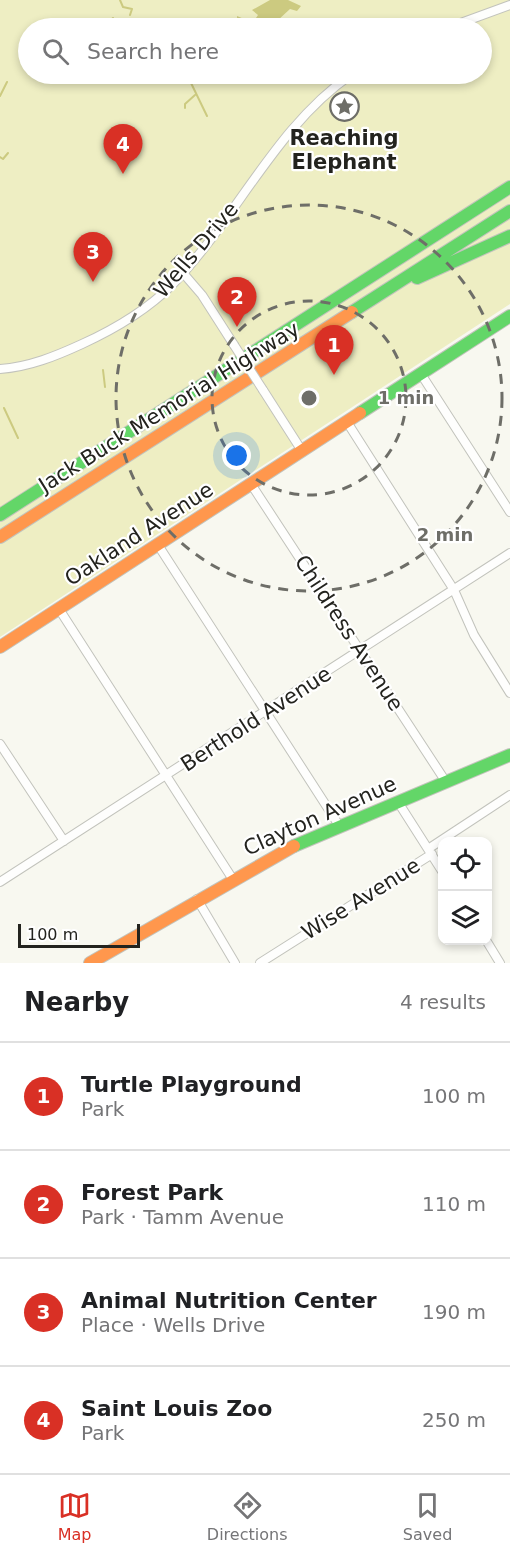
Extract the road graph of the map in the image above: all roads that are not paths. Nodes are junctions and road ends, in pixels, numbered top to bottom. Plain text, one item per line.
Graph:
1 (510, 5) edge
2 (474, 18) edge
3 (340, 84) edge
4 (510, 187) edge
5 (510, 211) edge
6 (510, 236) edge
7 (183, 273) junction
8 (394, 286) junction
9 (510, 316) edge
10 (0, 369) edge
11 (421, 374) junction
12 (347, 422) junction
13 (302, 451) junction
14 (252, 484) junction
15 (510, 512) edge
16 (0, 514) edge
17 (23, 523) junction
18 (0, 537) edge
19 (0, 543) edge
20 (158, 544) junction
21 (510, 553) edge
22 (454, 590) junction
23 (59, 609) junction
24 (0, 646) edge
25 (360, 650) junction
26 (510, 693) edge
27 (267, 712) junction
28 (0, 744) edge
29 (510, 755) edge
30 (166, 776) junction
31 (446, 782) junction
32 (510, 795) edge
33 (398, 802) junction
34 (340, 827) junction
35 (64, 841) junction
36 (430, 851) junction
37 (438, 864) edge
38 (232, 878) junction
39 (0, 882) edge
40 (197, 899) junction
41 (489, 945) edge
42 (90, 963) edge
43 (235, 963) edge
44 (260, 963) edge
45 (500, 963) edge

1 - 2 street
3 - 7 street, Wells Drive
4 - 16 main road, Jack Buck Memorial Highway
5 - 8 main road, Jack Buck Memorial Highway
6 - 8 main road
7 - 10 street, Wells Drive
7 - 13 street, bridge
8 - 17 main road, Jack Buck Memorial Highway
9 - 11 main road, Oakland Avenue
11 - 12 main road, Oakland Avenue
11 - 15 street
12 - 13 main road, Oakland Avenue
12 - 22 street
13 - 14 main road, Oakland Avenue
14 - 20 main road, Oakland Avenue
14 - 25 street, Childress Avenue
17 - 18 main road, Jack Buck Memorial Highway
17 - 19 main road
20 - 23 main road, Oakland Avenue
20 - 27 street
21 - 22 street, Berthold Avenue
22 - 25 street, Berthold Avenue
22 - 26 street
23 - 24 main road, Oakland Avenue
23 - 30 street
25 - 27 street, Berthold Avenue
25 - 31 street, Childress Avenue
27 - 30 street, Berthold Avenue
27 - 34 street
28 - 35 street
29 - 31 main road, Clayton Avenue
30 - 35 street, Berthold Avenue
30 - 38 street
31 - 33 main road, Clayton Avenue
32 - 36 street, Wise Avenue
33 - 34 main road, Clayton Avenue
33 - 36 street
34 - 38 main road, Clayton Avenue
35 - 39 street, Berthold Avenue
36 - 37 street
36 - 44 street, Wise Avenue
38 - 40 main road, Clayton Avenue
40 - 42 main road, Clayton Avenue
40 - 43 street
41 - 45 street

